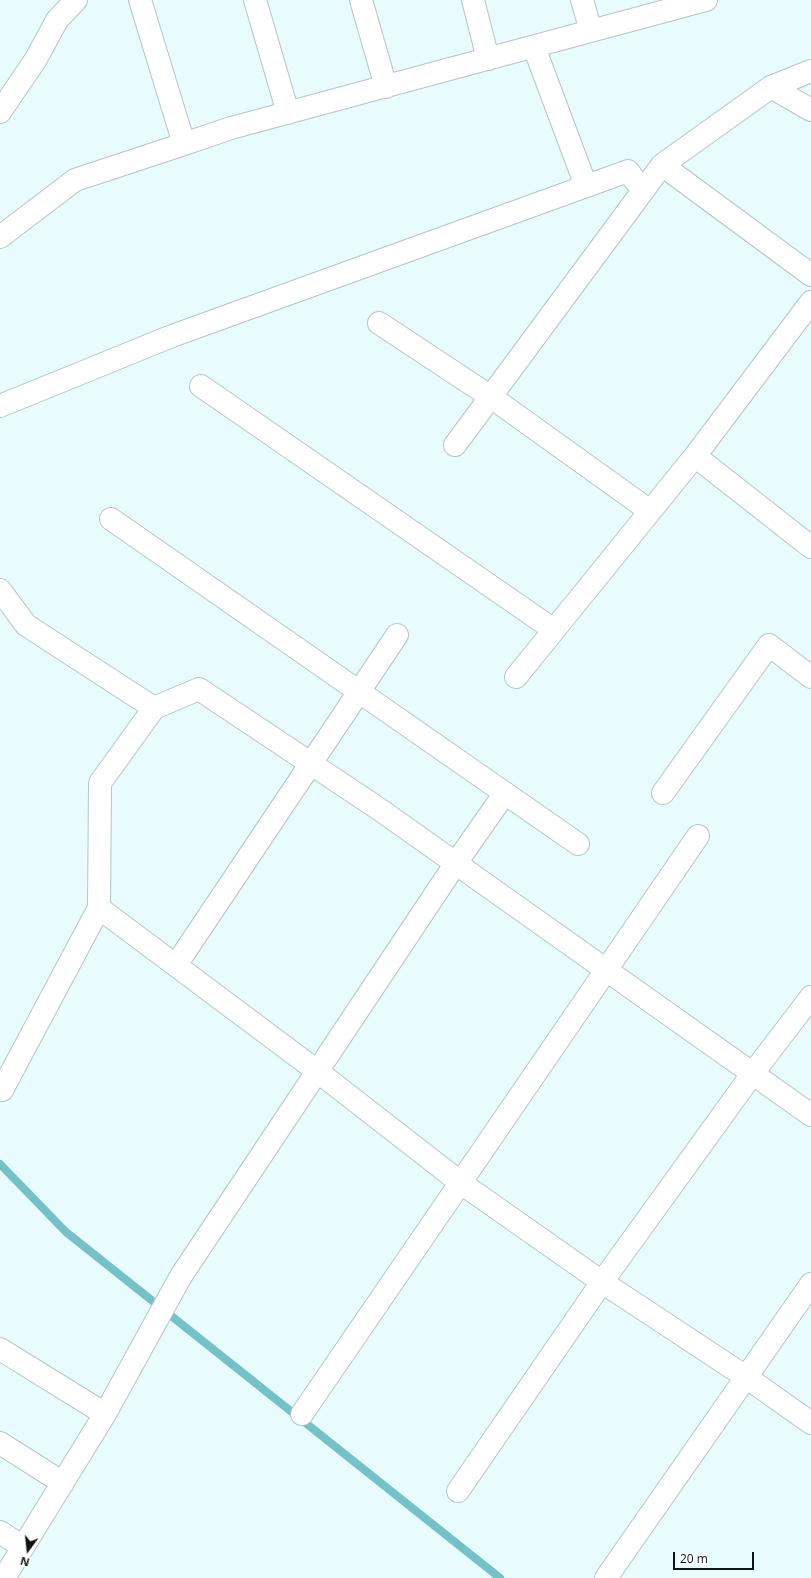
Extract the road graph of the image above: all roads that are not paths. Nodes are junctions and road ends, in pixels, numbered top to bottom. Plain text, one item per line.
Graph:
1 (76, 0) edge
2 (140, 0) edge
3 (255, 0) edge
4 (361, 0) edge
5 (473, 0) edge
6 (582, 0) edge
7 (695, 1) edge
8 (591, 31) junction
9 (534, 47) junction
10 (488, 59) junction
11 (811, 71) edge
12 (386, 87) junction
13 (771, 87) junction
14 (811, 110) edge
15 (0, 112) edge
16 (288, 113) junction
17 (184, 144) junction
18 (662, 165) junction
19 (586, 186) junction
20 (643, 191) junction
21 (0, 237) edge
22 (811, 275) edge
23 (811, 302) edge
24 (379, 323) dead end
25 (201, 386) dead end
26 (491, 397) junction
27 (0, 406) edge
28 (455, 445) dead end
29 (695, 456) junction
30 (650, 511) junction
31 (111, 519) dead end
32 (811, 547) edge
33 (0, 590) edge
34 (554, 630) junction
35 (397, 635) dead end
36 (516, 677) dead end
37 (811, 677) edge
38 (359, 691) junction
39 (154, 708) junction
40 (311, 764) junction
41 (505, 793) junction
42 (664, 793) dead end
43 (698, 836) dead end
44 (578, 844) dead end
45 (456, 863) junction
46 (99, 908) junction
47 (176, 966) junction
48 (608, 970) junction
49 (811, 997) edge
50 (318, 1071) junction
51 (753, 1073) junction
52 (2, 1090) dead end
53 (811, 1115) edge
54 (461, 1183) junction
55 (602, 1282) junction
56 (811, 1284) edge
57 (0, 1349) edge
58 (746, 1377) junction
59 (105, 1414) junction
60 (302, 1414) dead end
61 (811, 1423) edge
62 (0, 1443) edge
63 (63, 1483) junction
64 (458, 1491) dead end
65 (0, 1532) edge
66 (23, 1547) junction
67 (4, 1578) edge
68 (606, 1578) edge

1 - 15 street
2 - 17 street
3 - 16 street
4 - 12 street
5 - 10 street
6 - 8 street
7 - 8 street
8 - 9 street
9 - 10 street
9 - 19 street
10 - 12 street
11 - 13 street
12 - 16 street
13 - 14 street
13 - 18 street
16 - 17 street
17 - 21 street
18 - 20 street
18 - 22 street
19 - 20 street
19 - 27 street
20 - 26 street
23 - 29 street
24 - 26 street
25 - 34 street
26 - 28 street
26 - 30 street
29 - 30 street
29 - 32 street
30 - 34 street
31 - 38 street
33 - 39 street
34 - 36 street
35 - 38 street
37 - 42 street
38 - 40 street
38 - 41 street
39 - 40 street
39 - 46 street
40 - 45 street
40 - 47 street
41 - 44 street
41 - 45 street
43 - 48 street
45 - 48 street
45 - 50 street
46 - 47 street
46 - 52 street
47 - 50 street
48 - 51 street
48 - 54 street
49 - 51 street
50 - 54 street
50 - 59 street
51 - 53 street
51 - 55 street
54 - 55 street
54 - 60 street
55 - 58 street
55 - 64 street
56 - 58 street
57 - 59 street
58 - 61 street
58 - 68 street
59 - 63 street
62 - 63 street
63 - 66 street
65 - 66 street
66 - 67 street

